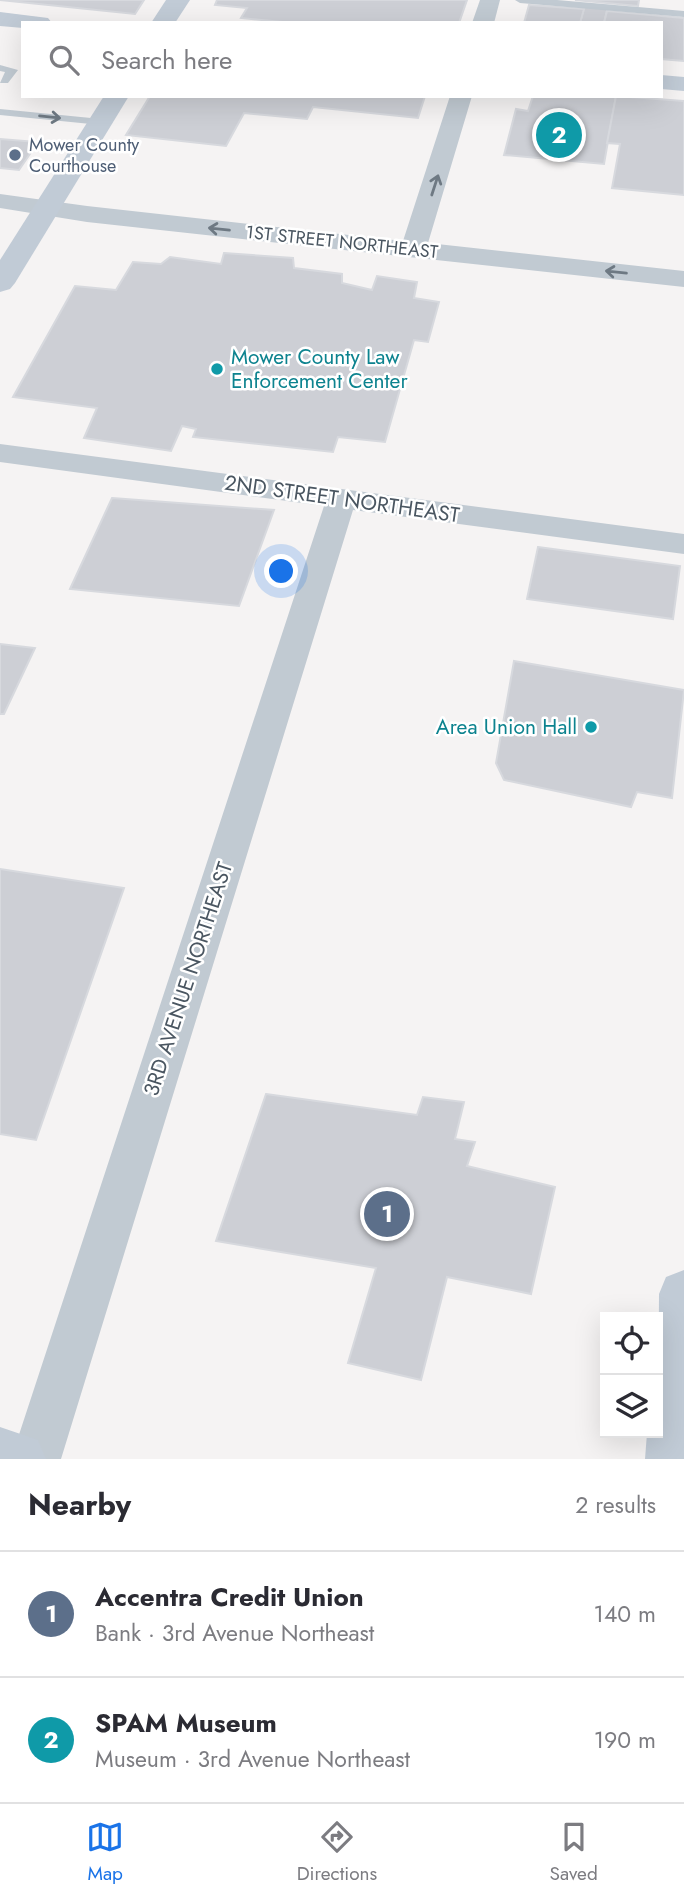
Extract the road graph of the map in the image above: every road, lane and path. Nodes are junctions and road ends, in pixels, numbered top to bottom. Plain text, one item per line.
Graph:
1 (177, 0) edge
2 (490, 0) edge
3 (520, 0) edge
4 (684, 15) edge
5 (0, 19) edge
6 (21, 21) edge
7 (164, 21) edge
8 (484, 21) edge
9 (0, 68) edge
10 (663, 82) edge
11 (21, 83) edge
12 (2, 84) edge
13 (684, 84) edge
14 (116, 98) edge
15 (460, 98) edge
16 (0, 112) edge
17 (101, 122) junction
18 (0, 201) edge
19 (46, 208) junction
20 (414, 250) junction
21 (684, 279) edge
22 (0, 283) edge
23 (0, 453) edge
24 (341, 500) junction
25 (684, 544) edge
26 (684, 1294) edge
27 (0, 1454) edge
28 (19, 1459) edge
29 (36, 1459) edge
30 (672, 1459) edge

1 - 7 street
2 - 8 street
3 - 4 lane
5 - 6 street
9 - 12 lane
10 - 13 street
11 - 12 lane
14 - 17 street
20 -> 15 street
16 -> 17 lane
17 - 19 street
18 - 19 street, 1ST STREET NORTHEAST
20 -> 19 street, 1ST STREET NORTHEAST
19 - 22 street
21 -> 20 street, 1ST STREET NORTHEAST
23 - 24 street, 2ND STREET NORTHEAST
24 - 25 street, 2ND STREET NORTHEAST
24 - 29 street, 3RD AVENUE NORTHEAST
26 - 30 street
27 - 28 street

